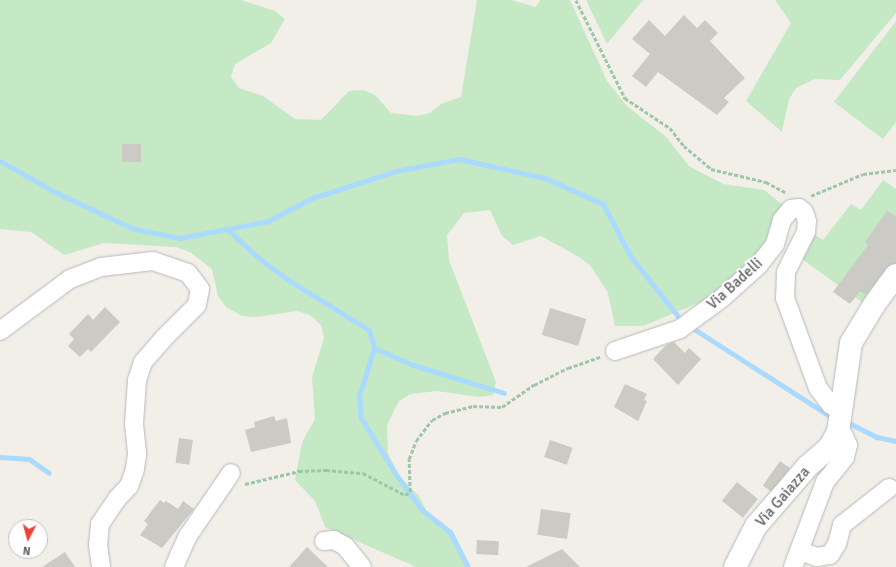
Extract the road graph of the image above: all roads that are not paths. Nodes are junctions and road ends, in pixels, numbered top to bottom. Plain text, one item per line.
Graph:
1 (896, 275) edge
2 (0, 331) edge
3 (616, 351) road end
4 (843, 408) junction
5 (838, 432) junction
6 (237, 479) road end
7 (888, 488) dead end
8 (324, 540) dead end
9 (796, 559) edge
10 (101, 567) edge
11 (174, 567) edge
12 (362, 567) edge
13 (735, 567) edge

1 - 4 main road, Via Gaiazza
2 - 10 street
3 - 4 street, Via Badelli
4 - 5 main road, Via Gaiazza
5 - 9 street, Via Gaiazza
5 - 13 main road, Via Gaiazza
6 - 11 street
7 - 9 street, Via Gaiazza
8 - 12 street

